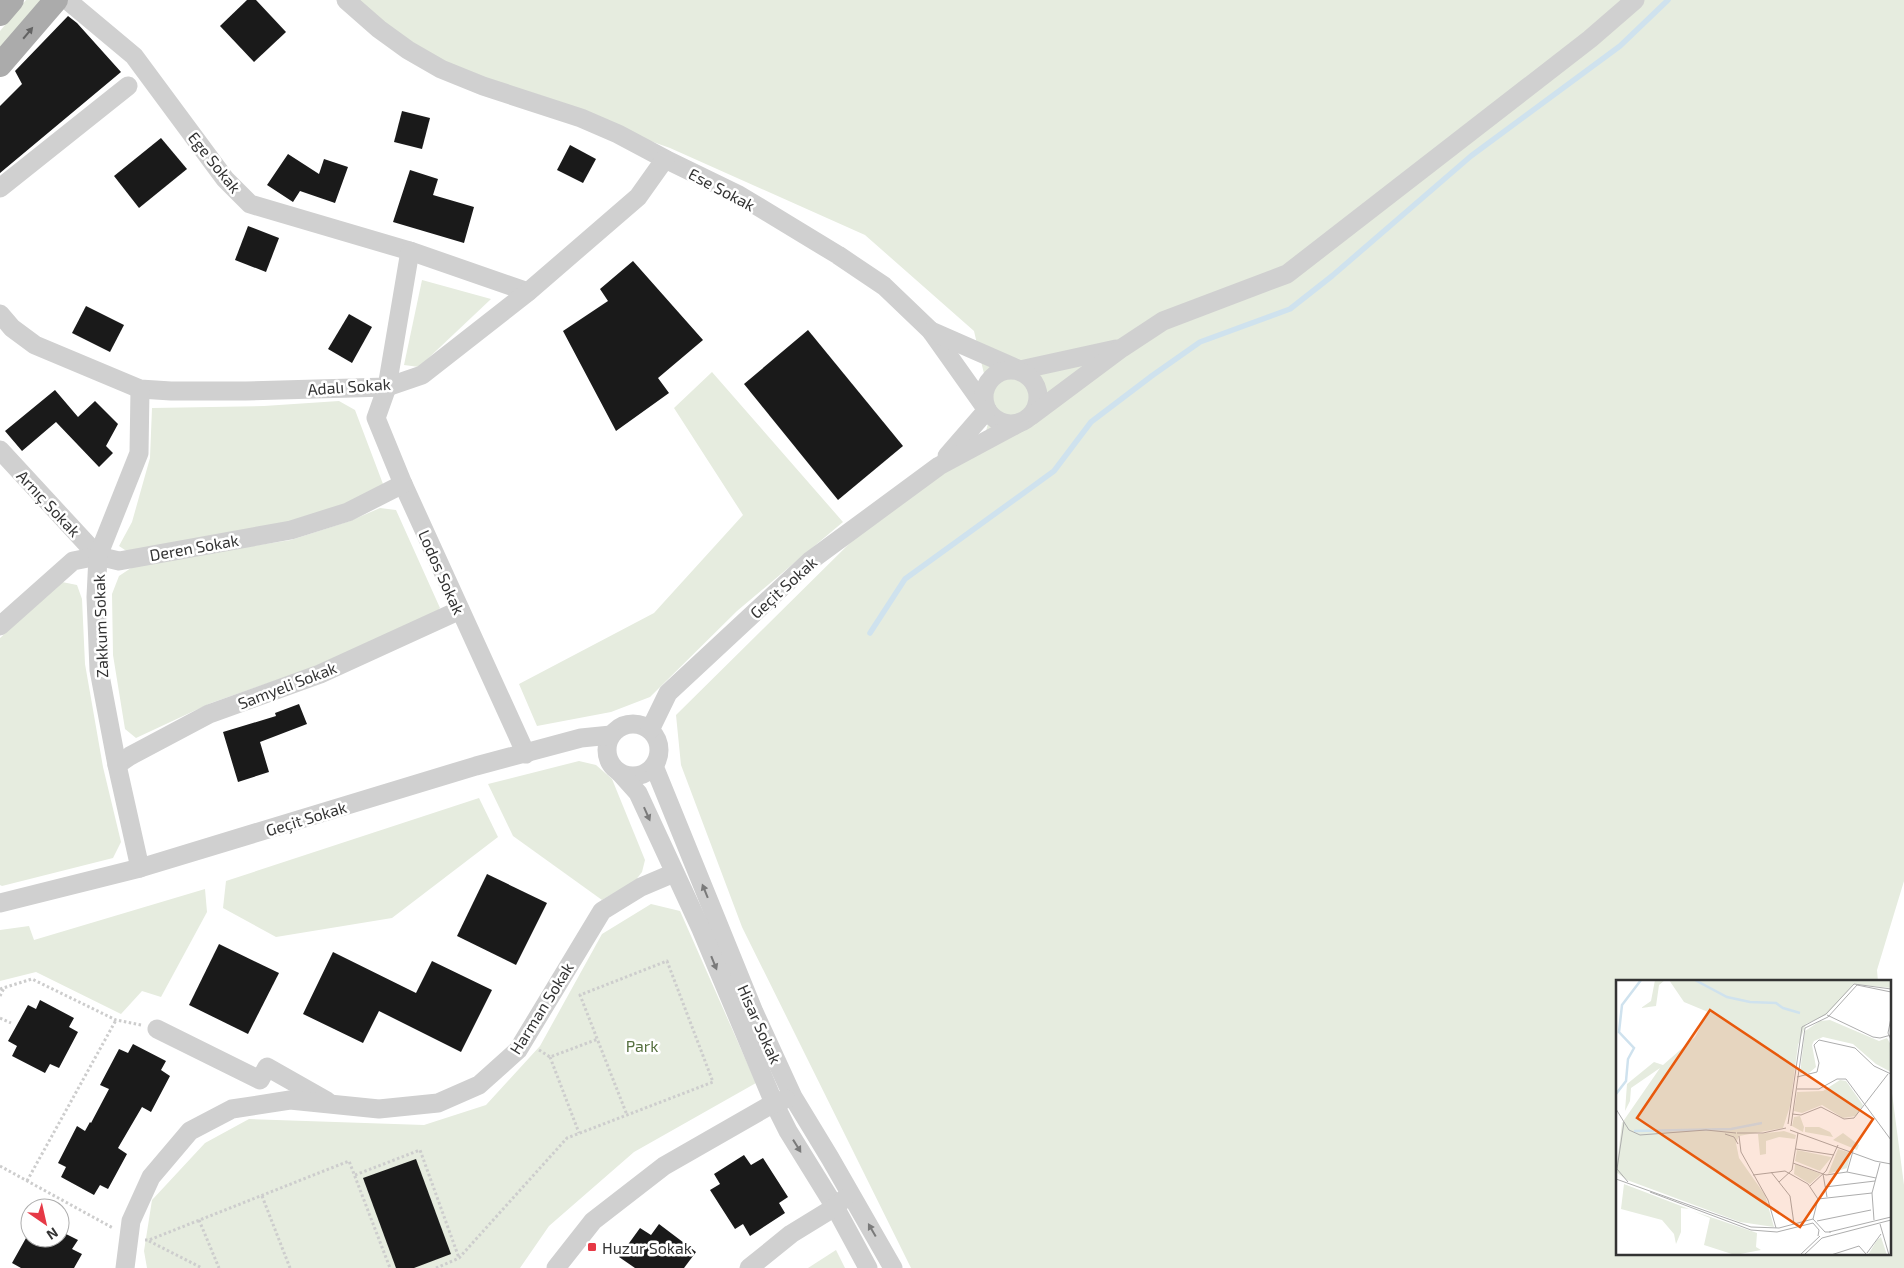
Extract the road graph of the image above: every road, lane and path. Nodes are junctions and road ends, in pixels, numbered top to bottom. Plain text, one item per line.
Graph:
1 (12, 0) edge
2 (56, 0) edge
3 (67, 0) edge
4 (346, 0) edge
5 (1635, 0) edge
6 (0, 14) edge
7 (0, 65) edge
8 (128, 86) dead end
9 (665, 159) junction
10 (0, 188) edge
11 (410, 250) junction
12 (528, 292) junction
13 (4, 327) edge
14 (931, 331) junction
15 (1122, 348) junction
16 (1020, 370) junction
17 (387, 387) junction
18 (140, 389) junction
19 (987, 410) junction
20 (1025, 419) junction
21 (0, 450) edge
22 (939, 466) junction
23 (7, 471) edge
24 (403, 484) junction
25 (98, 556) junction
26 (460, 610) junction
27 (0, 626) edge
28 (650, 730) junction
29 (612, 735) junction
30 (526, 754) junction
31 (117, 765) junction
32 (654, 766) junction
33 (621, 774) junction
34 (140, 868) junction
35 (674, 873) junction
36 (0, 903) edge
37 (5, 987) junction
38 (0, 989) edge
39 (0, 996) edge
40 (0, 1018) edge
41 (116, 1020) junction
42 (11, 1023) dead end
43 (157, 1029) joint
44 (598, 1039) junction
45 (524, 1040) junction
46 (550, 1057) junction
47 (793, 1097) junction
48 (774, 1103) junction
49 (332, 1104) junction
50 (627, 1115) junction
51 (579, 1134) junction
52 (0, 1166) edge
53 (355, 1175) junction
54 (27, 1181) junction
55 (850, 1193) junction
56 (262, 1196) junction
57 (835, 1207) junction
58 (199, 1220) junction
59 (128, 1237) junction
60 (149, 1240) junction
61 (459, 1258) junction
62 (125, 1268) edge
63 (202, 1268) edge
64 (219, 1268) edge
65 (290, 1268) edge
66 (390, 1268) edge
67 (436, 1268) edge
68 (556, 1268) edge
69 (749, 1268) edge
70 (868, 1268) edge
71 (893, 1268) edge

1 - 6 main road
7 -> 2 main road
3 - 11 street, Ege Sokak
4 - 9 street, Ese Sokak
5 - 15 street
8 - 10 street
9 - 12 street, Adalı Sokak
9 - 14 street, Ese Sokak
11 - 12 street, Ege Sokak
11 - 17 street
12 - 17 street, Adalı Sokak
13 - 18 street, Adalı Sokak
14 - 16 street
14 - 19 street, Ese Sokak
15 - 16 street
15 - 20 street
16 - 19 street
16 - 20 street
17 - 18 street, Adalı Sokak
17 - 24 street, Lodos Sokak
18 - 25 street, Zakkum Sokak
19 - 20 street
19 - 22 street
20 - 22 street
21 - 23 street, Arnıç Sokak
22 - 28 street, Geçit Sokak
23 - 25 street, Arnıç Sokak
24 - 25 street, Deren Sokak
24 - 26 street, Lodos Sokak
25 - 27 street, Deren Sokak
25 - 31 street, Zakkum Sokak
26 - 30 street, Lodos Sokak
26 - 31 street, Samyeli Sokak
28 - 29 street
28 - 32 street
29 - 30 street, Geçit Sokak
29 - 33 street
30 - 34 street, Geçit Sokak
31 - 34 street, Zakkum Sokak
32 - 33 street
47 -> 32 street, Hisar Sokak
33 -> 35 street, Hisar Sokak
34 - 36 street, Geçit Sokak
35 - 45 street, Harman Sokak
35 -> 48 street, Hisar Sokak
37 - 38 path
37 - 39 path
37 - 41 path
40 - 42 path
41 - 43 path
41 - 54 path
43 - 49 street
44 - 46 path
44 - 50 path
44 - 50 path
45 - 46 path
45 - 49 street, Harman Sokak
46 - 51 path
47 - 48 street
47 - 55 street, Hisar Sokak
48 -> 57 street, Hisar Sokak
48 - 68 street
49 - 59 street, Harman Sokak
50 - 51 path
51 - 61 path
52 - 54 path
53 - 56 path
53 - 61 path
53 - 66 path
54 - 59 path
55 - 57 street
71 -> 55 street, Hisar Sokak
56 - 58 path
56 - 65 path
57 - 69 street
57 - 70 street, Hisar Sokak
58 - 60 path
58 - 64 path
59 - 60 path
59 - 62 street, Harman Sokak
60 - 63 path
61 - 67 path

